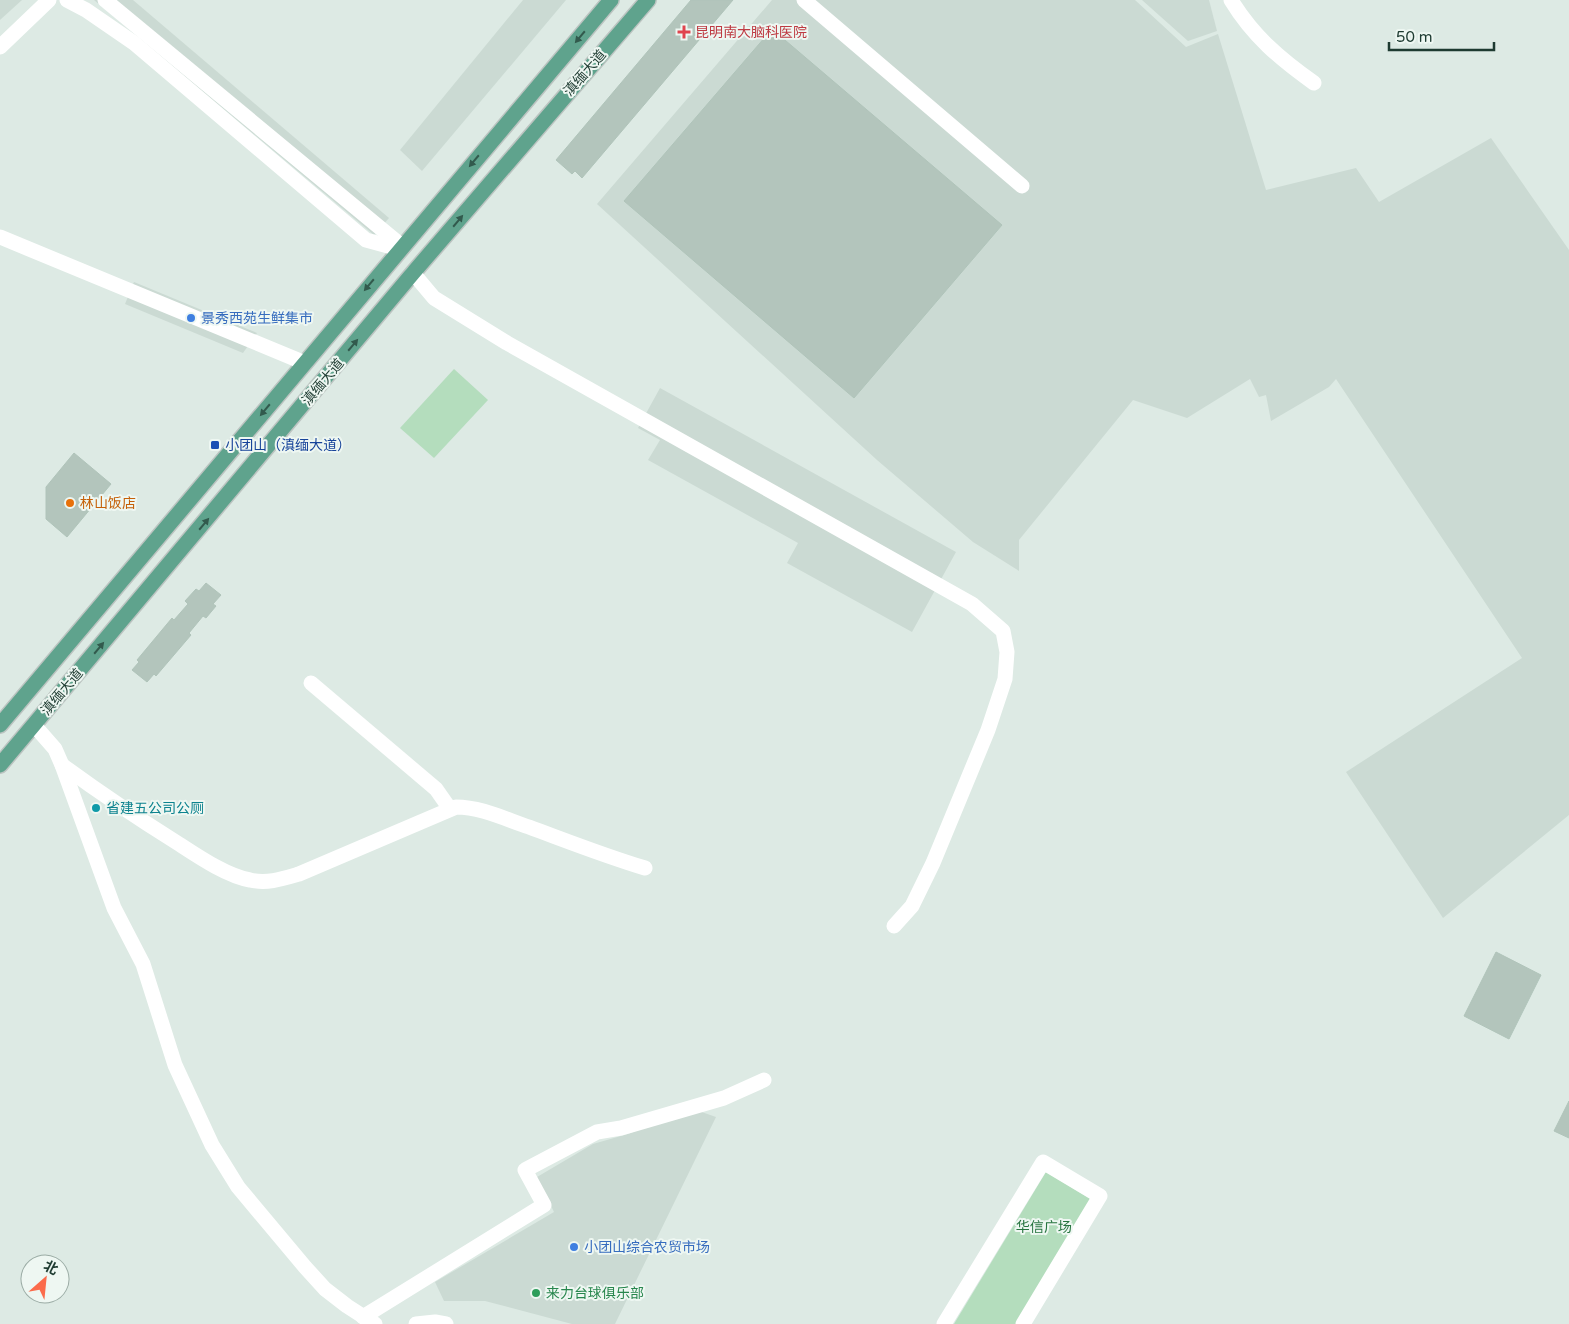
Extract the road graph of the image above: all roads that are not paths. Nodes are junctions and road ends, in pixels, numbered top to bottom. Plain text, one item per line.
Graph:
1 (49, 0) edge
2 (67, 0) edge
3 (105, 0) edge
4 (611, 0) edge
5 (648, 0) edge
6 (804, 0) edge
7 (1231, 0) edge
8 (0, 47) edge
9 (1314, 83) dead end
10 (1022, 186) dead end
11 (0, 237) edge
12 (401, 248) junction
13 (414, 273) junction
14 (304, 362) junction
15 (311, 683) dead end
16 (0, 725) edge
17 (34, 725) junction
18 (0, 765) edge
19 (62, 765) junction
20 (450, 809) junction
21 (644, 868) dead end
22 (894, 926) dead end
23 (764, 1080) dead end
24 (369, 1320) edge
25 (416, 1324) edge
26 (446, 1324) edge
27 (944, 1324) edge
28 (1023, 1324) edge

1 - 8 street
2 - 12 street
3 - 12 street
4 -> 12 main road, 滇缅大道
13 -> 5 main road, 滇缅大道
6 - 10 street
7 - 9 street
11 - 14 street
12 -> 14 main road, 滇缅大道
17 -> 13 main road, 滇缅大道
13 - 22 street
14 -> 16 main road, 滇缅大道
15 - 20 street
17 - 18 main road, 滇缅大道
17 - 19 street
19 - 20 street
19 - 24 street
20 - 21 street
23 - 24 street
25 - 26 street
27 - 28 street

